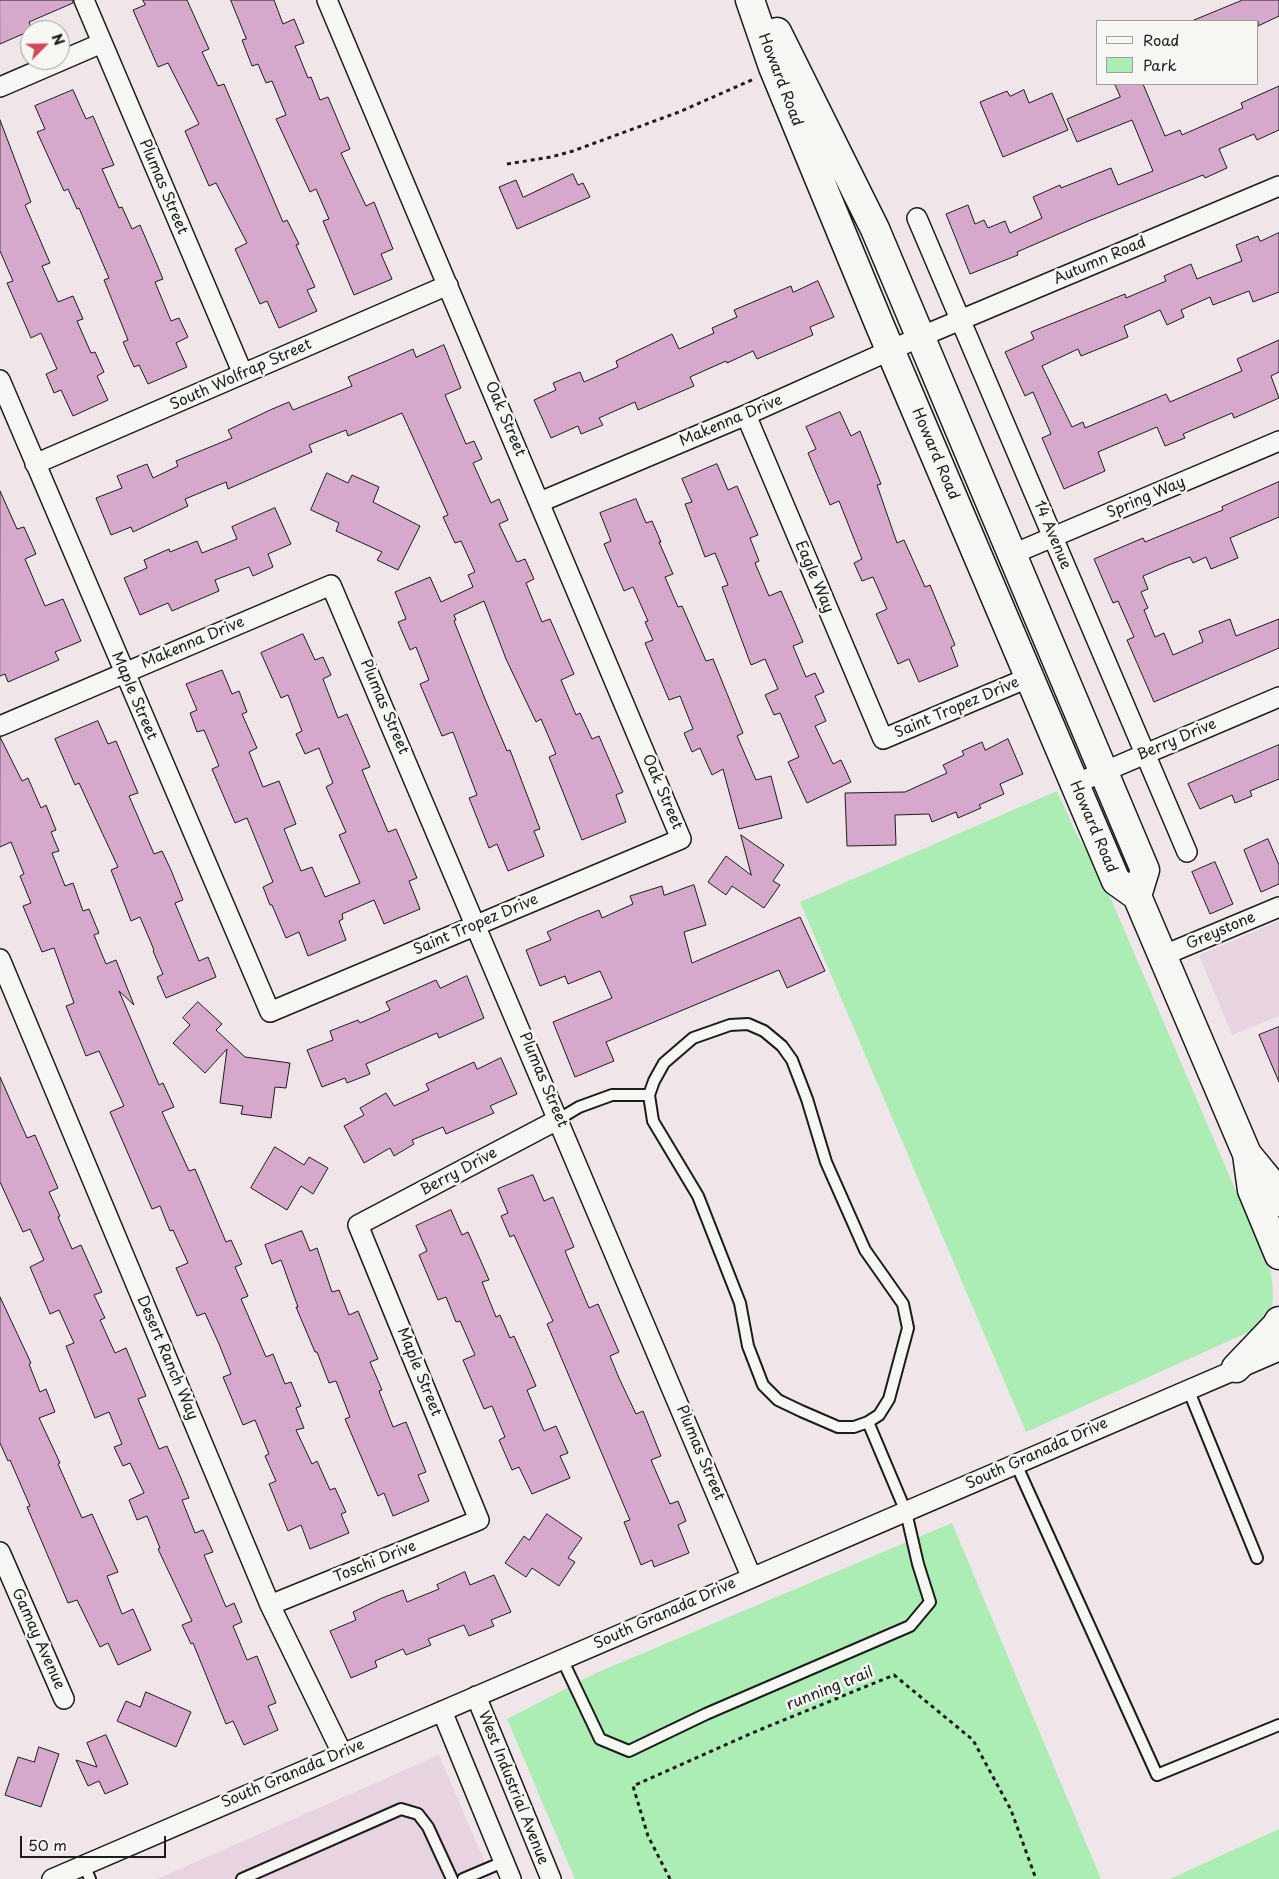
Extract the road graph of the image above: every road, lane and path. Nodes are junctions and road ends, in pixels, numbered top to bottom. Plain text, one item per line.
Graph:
1 (84, 0) edge
2 (327, 0) edge
3 (750, 0) edge
4 (761, 0) edge
5 (102, 43) junction
6 (773, 67) junction
7 (0, 87) edge
8 (507, 164) dead end
9 (1279, 186) edge
10 (917, 218) dead end
11 (448, 285) junction
12 (960, 320) junction
13 (920, 337) junction
14 (890, 350) junction
15 (243, 374) junction
16 (0, 380) edge
17 (746, 415) junction
18 (1279, 440) edge
19 (35, 464) junction
20 (540, 502) junction
21 (1053, 537) junction
22 (1013, 554) junction
23 (331, 585) joint
24 (124, 672) junction
25 (1030, 677) junction
26 (1279, 697) edge
27 (0, 726) edge
28 (883, 739) joint
29 (1145, 753) junction
30 (1104, 772) junction
31 (1075, 784) junction
32 (681, 839) joint
33 (1187, 852) dead end
34 (1137, 896) junction
35 (1279, 907) edge
36 (477, 925) junction
37 (1162, 956) junction
38 (0, 959) edge
39 (270, 1012) joint
40 (649, 1094) junction
41 (559, 1119) junction
42 (1247, 1154) junction
43 (1279, 1202) edge
44 (358, 1225) joint
45 (1277, 1255) edge
46 (1279, 1321) edge
47 (1279, 1351) edge
48 (1236, 1368) junction
49 (1188, 1389) junction
50 (868, 1422) junction
51 (1016, 1464) junction
52 (906, 1512) junction
53 (479, 1520) joint
54 (0, 1552) edge
55 (1257, 1558) dead end
56 (751, 1576) junction
57 (270, 1605) junction
58 (562, 1659) junction
59 (476, 1696) junction
60 (64, 1699) dead end
61 (442, 1711) junction
62 (1279, 1725) edge
63 (342, 1753) junction
64 (503, 1862) junction
65 (87, 1872) edge
66 (52, 1879) edge
67 (242, 1879) edge
68 (452, 1879) edge
69 (463, 1879) edge
70 (511, 1879) edge
71 (551, 1879) edge
72 (670, 1879) edge
73 (1036, 1879) edge

1 - 5 street, Plumas Street
2 - 11 street, Oak Street
3 - 6 main road, Howard Road
4 - 13 main road, Howard Road
5 - 7 street
5 - 15 street, Plumas Street
6 - 8 path
6 - 14 main road, Howard Road
9 - 12 street, Autumn Road
10 - 12 street, 14 Avenue
11 - 15 street, South Wolfrap Street
11 - 20 street, Oak Street
12 - 13 street, Autumn Road
12 - 21 street, 14 Avenue
13 - 14 street, Makenna Drive
13 - 22 main road, Howard Road
14 - 17 street, Makenna Drive
14 - 25 main road, Howard Road
15 - 19 street, South Wolfrap Street
16 - 19 street, Maple Street
17 - 20 street, Makenna Drive
17 - 28 street, Eagle Way
18 - 21 street, Spring Way
19 - 24 street, Maple Street
20 - 32 street, Oak Street
21 - 22 street, Spring Way
21 - 29 street, 14 Avenue
22 - 30 main road, Howard Road
23 - 24 street, Makenna Drive
23 - 36 street, Plumas Street
24 - 27 street, Makenna Drive
24 - 39 street, Maple Street
25 - 28 street, Saint Tropez Drive
25 - 31 main road, Howard Road
26 - 29 street, Berry Drive
29 - 30 street, Berry Drive
29 - 33 street, 14 Avenue
30 - 31 street, Berry Drive
30 - 34 main road, Howard Road
31 - 34 main road, Howard Road
32 - 36 street, Saint Tropez Drive
34 - 37 main road
35 - 37 street, Greystone
36 - 39 street, Saint Tropez Drive
36 - 41 street, Plumas Street
37 - 42 main road
38 - 57 street, Desert Ranch Way
40 - 41 lane
40 - 50 lane
40 - 50 lane
41 - 44 street, Berry Drive
41 - 56 street, Plumas Street
42 - 43 main road
42 - 45 main road
44 - 53 street, Maple Street
46 - 48 main road
47 - 48 street, South Granada Drive
48 - 49 street, South Granada Drive
49 - 51 street, South Granada Drive
49 - 55 lane
50 - 52 lane
51 - 52 street, South Granada Drive
51 - 62 lane
52 - 56 street, South Granada Drive
52 - 58 lane
53 - 57 street, Toschi Drive
54 - 60 street, Gamay Avenue
56 - 58 street, South Granada Drive
57 - 63 street, Desert Ranch Way
58 - 59 street, South Granada Drive
59 - 61 street, South Granada Drive
59 - 71 street, West Industrial Avenue
61 - 63 street, South Granada Drive
61 - 64 street
63 - 65 street, South Granada Drive
64 - 69 lane
64 - 70 street
65 - 66 street, South Granada Drive
67 - 68 lane
72 - 73 path, running trail

